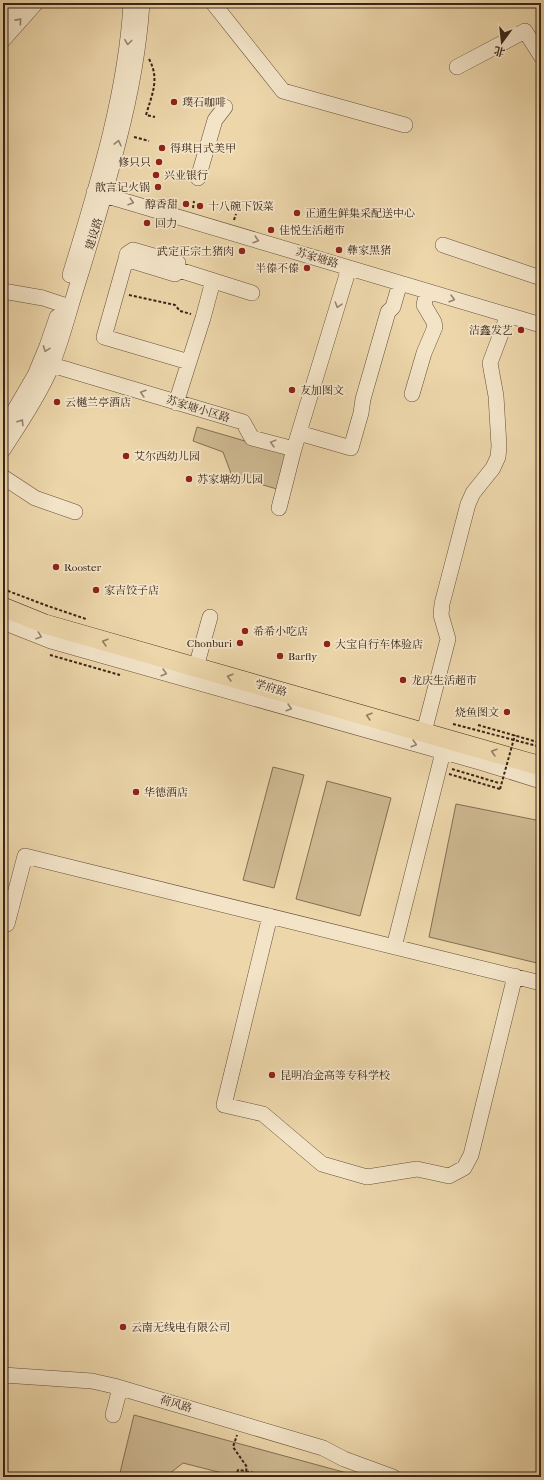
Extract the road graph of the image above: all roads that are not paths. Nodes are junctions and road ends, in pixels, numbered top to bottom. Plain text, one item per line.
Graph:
1 (21, 3) edge
2 (36, 3) edge
3 (131, 3) edge
4 (142, 3) edge
5 (213, 3) edge
6 (3, 22) edge
7 (3, 40) edge
8 (541, 56) edge
9 (457, 67) dead end
10 (225, 108) dead end
11 (405, 125) dead end
12 (198, 178) dead end
13 (99, 193) junction
14 (443, 245) dead end
15 (350, 268) junction
16 (541, 278) edge
17 (213, 281) junction
18 (400, 283) junction
19 (3, 291) edge
20 (427, 291) junction
21 (252, 293) dead end
22 (66, 305) junction
23 (508, 315) junction
24 (541, 325) edge
25 (188, 362) junction
26 (52, 365) junction
27 (412, 394) dead end
28 (176, 403) junction
29 (3, 430) edge
30 (299, 433) junction
31 (294, 449) junction
32 (3, 450) edge
33 (3, 477) edge
34 (279, 508) dead end
35 (75, 512) dead end
36 (3, 607) edge
37 (210, 616) dead end
38 (3, 622) edge
39 (196, 667) junction
40 (424, 732) junction
41 (443, 752) junction
42 (541, 766) edge
43 (541, 781) edge
44 (270, 916) junction
45 (7, 924) dead end
46 (394, 947) junction
47 (515, 976) junction
48 (541, 983) edge
49 (3, 1374) edge
50 (120, 1388) junction
51 (113, 1415) dead end
52 (393, 1477) edge

1 - 6 street
7 -> 2 street
3 -> 13 street, 建设路
13 -> 4 street, 建设路
5 - 11 street
8 - 9 street
10 - 12 street
13 -> 15 street, 苏家塘路
13 - 22 street, 建设路
14 - 16 street
15 - 18 street, 苏家塘路
15 -> 30 street
17 - 21 street
17 - 25 street
17 - 25 street
18 - 20 street, 苏家塘路
18 - 30 street
19 - 22 street
20 -> 23 street, 苏家塘路
20 - 27 street
22 - 26 street, 建设路
22 -> 29 street, 建设路
23 - 24 street, 苏家塘路
23 - 40 street
25 - 28 street
28 -> 26 street, 苏家塘小区路
32 -> 26 street, 建设路
31 -> 28 street, 苏家塘小区路
30 - 31 street
31 - 34 street
33 - 35 street
39 -> 36 main road, 学府路
37 - 39 street
38 -> 41 street, 学府路
40 -> 39 main road, 学府路
42 -> 40 main road, 学府路
41 - 43 street, 学府路
41 - 46 street
44 - 45 street
44 - 46 street
44 - 47 street
46 - 47 street
47 - 48 street
49 - 50 street, 荷风路
50 - 51 street
50 - 52 street, 荷风路

